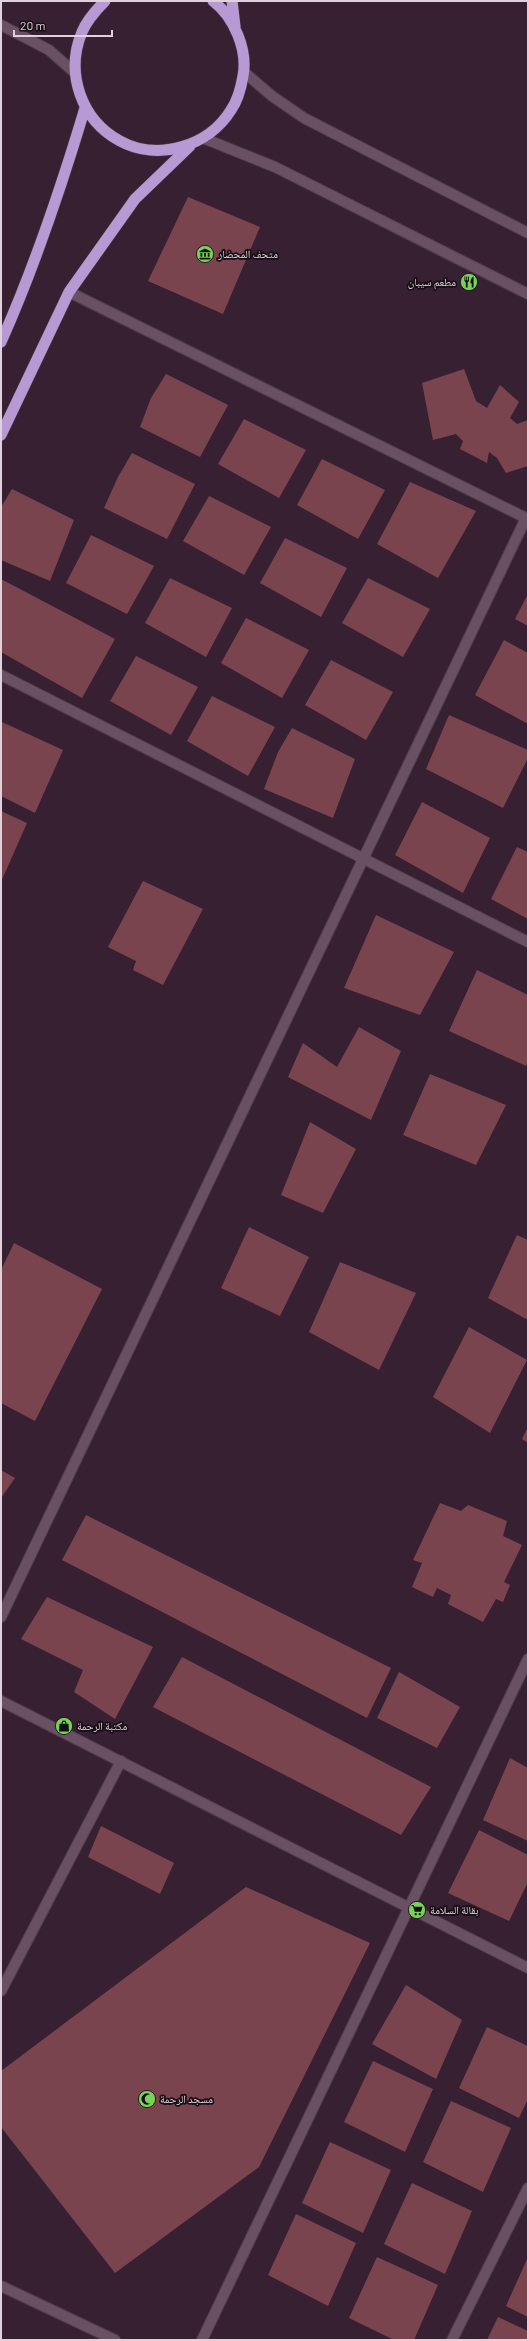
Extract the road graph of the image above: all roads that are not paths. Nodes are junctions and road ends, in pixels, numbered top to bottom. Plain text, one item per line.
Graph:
1 (105, 1) edge
2 (213, 1) edge
3 (232, 1) edge
4 (1, 26) edge
5 (236, 29) junction
6 (74, 72) junction
7 (244, 72) junction
8 (85, 108) junction
9 (203, 138) junction
10 (192, 144) junction
11 (528, 232) edge
12 (69, 292) junction
13 (528, 294) edge
14 (1, 342) edge
15 (1, 435) edge
16 (527, 518) edge
17 (1, 675) edge
18 (364, 859) junction
19 (528, 942) edge
20 (1, 1617) edge
21 (528, 1659) edge
22 (1, 1701) edge
23 (121, 1761) junction
24 (409, 1908) junction
25 (528, 1968) edge
26 (1, 1991) edge
27 (528, 2188) edge
28 (1, 2286) edge
29 (115, 2340) edge
30 (202, 2340) edge
31 (452, 2340) edge

1 - 6 highway
2 - 5 highway
3 - 5 highway
4 - 6 street
5 - 7 highway
6 - 8 highway
7 - 9 highway
7 - 11 street
8 - 10 highway
8 - 14 highway
9 - 10 highway
9 - 13 street
10 - 12 highway
12 - 15 highway
12 - 16 street
16 - 18 street
17 - 18 street
18 - 19 street
18 - 20 street
21 - 24 street
22 - 23 street
23 - 24 street
23 - 26 street
24 - 25 street
24 - 30 street
27 - 31 street
28 - 29 street

